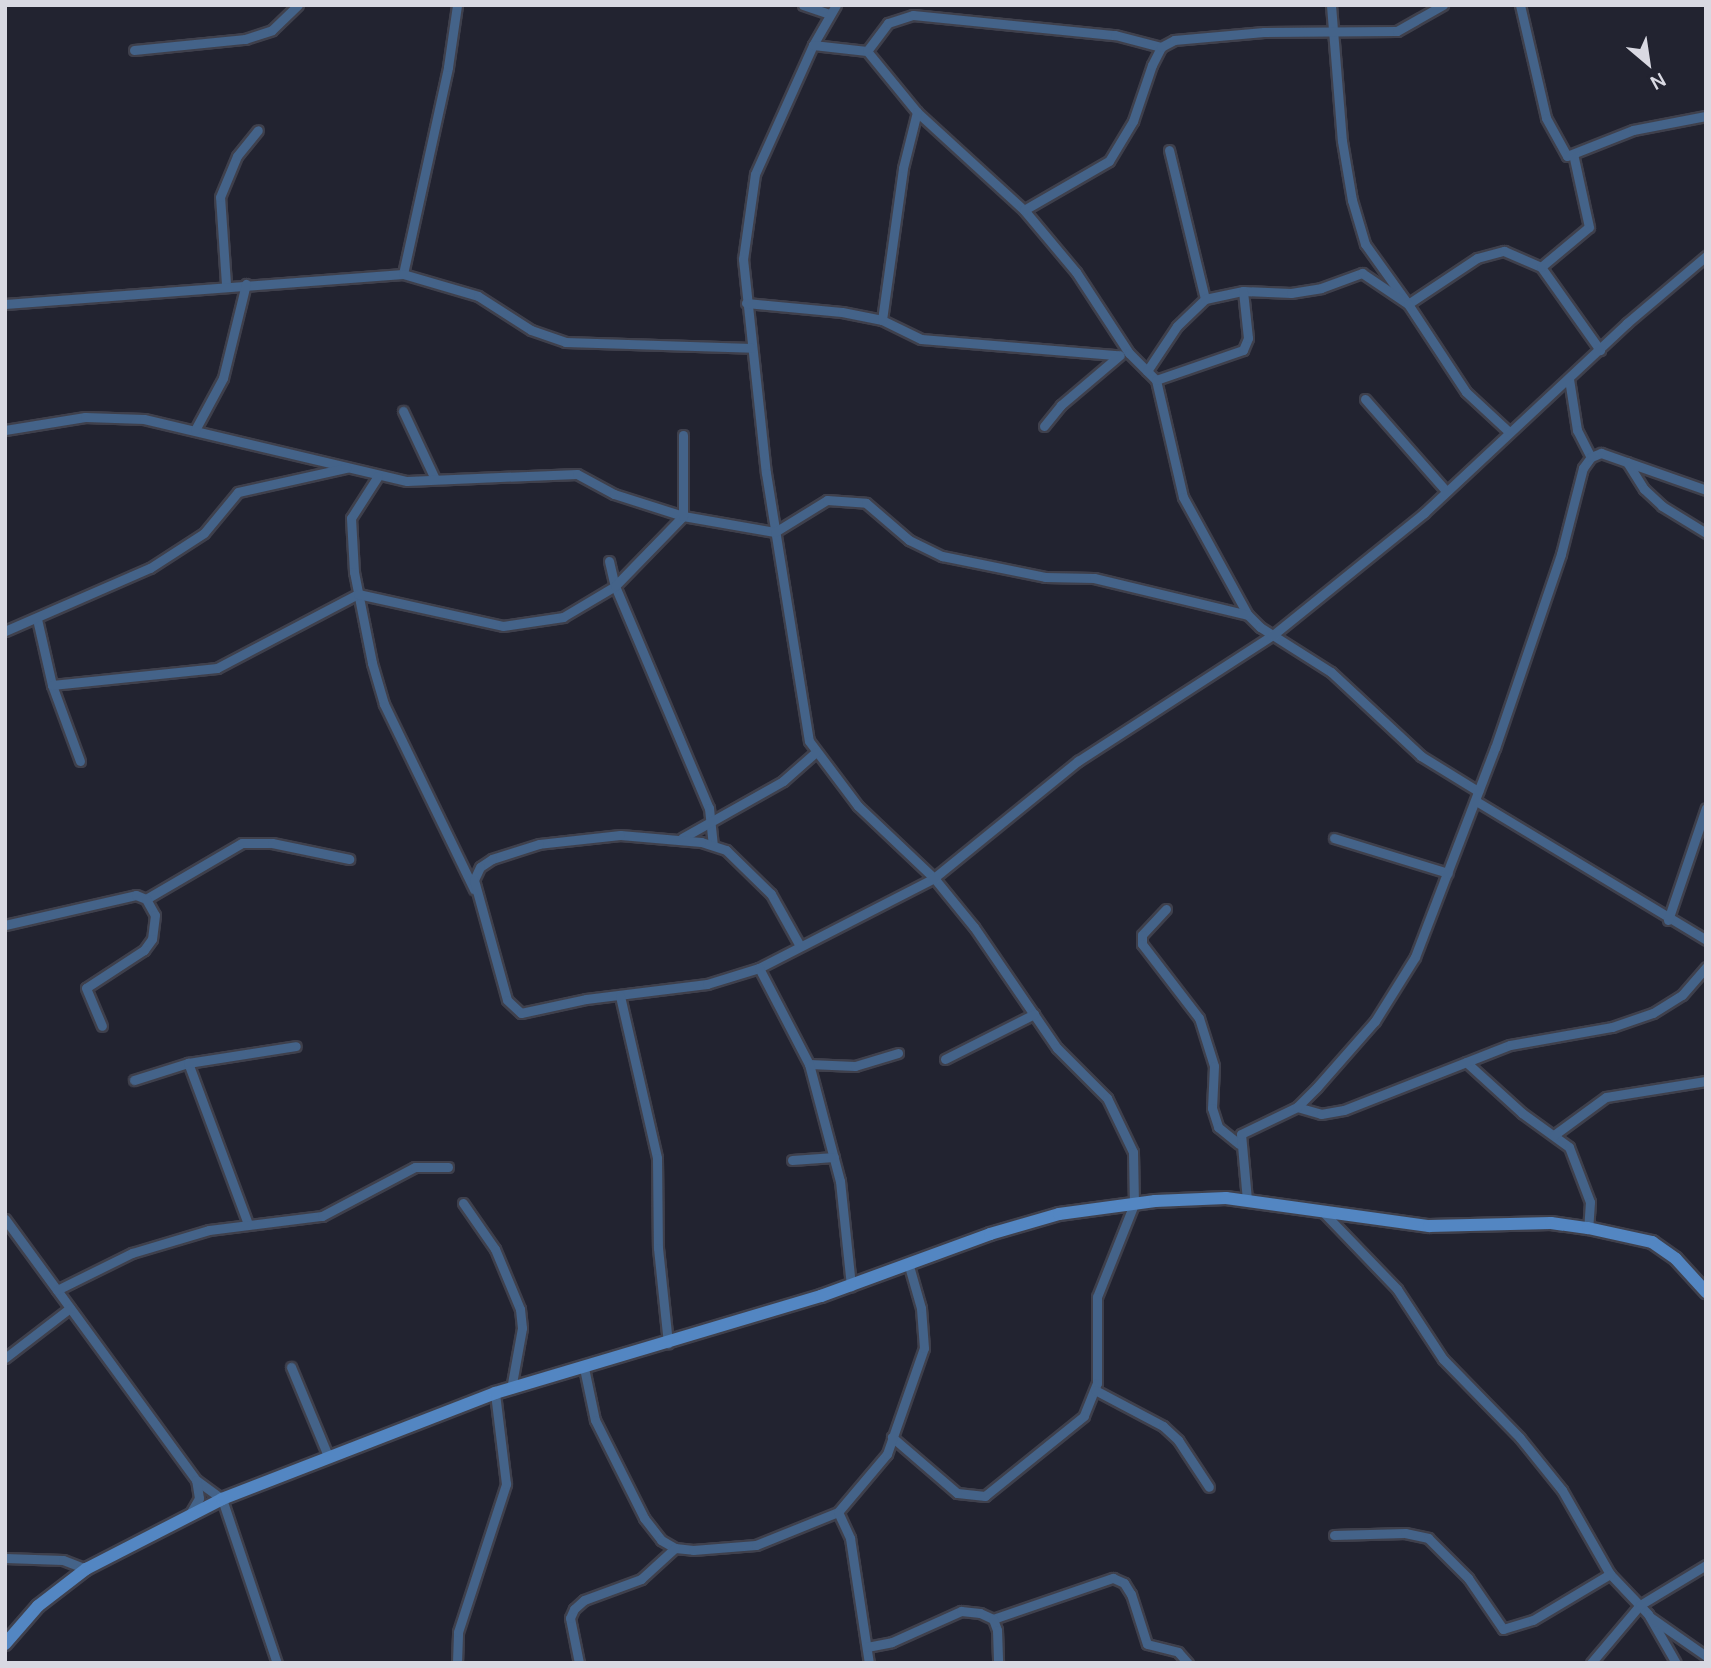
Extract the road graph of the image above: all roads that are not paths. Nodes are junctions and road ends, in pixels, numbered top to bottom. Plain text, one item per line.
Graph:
1 (298, 5) edge
2 (457, 5) edge
3 (803, 5) edge
4 (836, 5) edge
5 (1331, 5) edge
6 (1443, 5) edge
7 (1520, 5) edge
8 (829, 14) junction
9 (1334, 35) junction
10 (813, 45) junction
11 (1161, 47) junction
12 (134, 50) dead end
13 (867, 51) junction
14 (917, 112) junction
15 (1706, 116) edge
16 (258, 130) dead end
17 (1169, 150) dead end
18 (1574, 158) junction
19 (1024, 210) junction
20 (1706, 256) edge
21 (1541, 267) junction
22 (403, 274) junction
23 (226, 284) junction
24 (246, 284) junction
25 (1243, 291) junction
26 (1205, 299) junction
27 (746, 303) junction
28 (5, 304) edge
29 (1408, 304) junction
30 (882, 320) junction
31 (752, 348) junction
32 (1600, 350) junction
33 (1129, 353) junction
34 (1117, 355) junction
35 (1147, 371) junction
36 (1569, 379) junction
37 (1156, 380) junction
38 (1365, 399) dead end
39 (403, 411) dead end
40 (1044, 426) dead end
41 (5, 430) edge
42 (195, 430) junction
43 (1508, 431) junction
44 (683, 435) dead end
45 (1591, 457) junction
46 (1627, 462) junction
47 (351, 467) junction
48 (378, 476) junction
49 (435, 479) junction
50 (1706, 489) edge
51 (1446, 491) junction
52 (683, 516) junction
53 (775, 532) junction
54 (1706, 533) edge
55 (609, 561) dead end
56 (615, 586) junction
57 (358, 594) junction
58 (1248, 615) junction
59 (37, 620) junction
60 (5, 631) edge
61 (1273, 635) junction
62 (52, 685) junction
63 (816, 752) junction
64 (80, 761) dead end
65 (1477, 796) junction
66 (1706, 808) edge
67 (711, 822) junction
68 (682, 838) junction
69 (1334, 838) dead end
70 (713, 845) junction
71 (349, 859) dead end
72 (1448, 873) junction
73 (934, 878) junction
74 (475, 890) junction
75 (145, 899) junction
76 (1166, 909) dead end
77 (1668, 920) junction
78 (5, 925) edge
79 (1706, 940) edge
80 (800, 946) junction
81 (1706, 967) edge
82 (759, 968) junction
83 (620, 996) junction
84 (1034, 1014) junction
85 (102, 1026) dead end
86 (296, 1046) dead end
87 (898, 1054) dead end
88 (945, 1059) dead end
89 (1466, 1062) junction
90 (188, 1063) junction
91 (809, 1064) junction
92 (134, 1080) dead end
93 (1706, 1081) edge
94 (1297, 1107) junction
95 (1554, 1135) junction
96 (1239, 1144) junction
97 (834, 1157) junction
98 (792, 1160) dead end
99 (448, 1167) dead end
100 (1247, 1200) junction
101 (463, 1203) dead end
102 (1134, 1204) junction
103 (1322, 1212) junction
104 (5, 1219) edge
105 (248, 1224) junction
106 (1588, 1228) junction
107 (909, 1266) junction
108 (851, 1286) junction
109 (57, 1290) junction
110 (1706, 1292) edge
111 (70, 1308) junction
112 (668, 1343) junction
113 (5, 1358) edge
114 (290, 1367) dead end
115 (584, 1368) junction
116 (511, 1389) junction
117 (1096, 1390) junction
118 (495, 1393) junction
119 (892, 1437) junction
120 (328, 1456) junction
121 (196, 1480) junction
122 (1209, 1487) dead end
123 (222, 1499) junction
124 (191, 1512) junction
125 (838, 1512) junction
126 (1334, 1535) dead end
127 (675, 1548) junction
128 (5, 1558) edge
129 (1706, 1565) edge
130 (86, 1569) junction
131 (1610, 1574) junction
132 (1640, 1605) junction
133 (1648, 1614) junction
134 (993, 1619) junction
135 (5, 1644) edge
136 (867, 1647) junction
137 (1706, 1656) edge
138 (277, 1663) edge
139 (457, 1663) edge
140 (579, 1663) edge
141 (869, 1663) edge
142 (998, 1663) edge
143 (1188, 1663) edge
144 (1591, 1663) edge
145 (1676, 1663) edge

1 - 12 street
2 - 22 street
3 - 8 street
4 - 8 street
5 - 9 street
6 - 9 street
7 - 18 street
8 - 10 street
9 - 11 street
9 - 29 street
10 - 13 street
10 - 27 street
11 - 13 street
11 - 19 street
13 - 14 street
14 - 19 street
14 - 30 street
15 - 18 street
16 - 23 street
17 - 26 street
18 - 21 street
19 - 33 street
20 - 32 street
21 - 29 street
21 - 32 street
22 - 24 street
22 - 31 street
23 - 24 street
23 - 28 street
24 - 42 street
25 - 26 street
25 - 29 street
25 - 37 street
26 - 35 street
27 - 30 street
27 - 31 street
29 - 43 street
30 - 34 street
31 - 53 street
32 - 36 street
33 - 34 street
33 - 35 street
34 - 40 street
35 - 37 street
36 - 43 street
36 - 45 street
37 - 58 street
38 - 51 street
39 - 49 street
41 - 42 street
42 - 47 street
43 - 51 street
44 - 52 street
45 - 46 street
45 - 65 street
46 - 50 street
46 - 54 street
47 - 48 street
47 - 59 street
48 - 49 street
48 - 57 street
49 - 52 street
51 - 61 street
52 - 53 street
52 - 56 street
53 - 58 street
53 - 63 street
55 - 56 street
56 - 57 street
56 - 67 street
57 - 62 street
57 - 74 street
58 - 61 street
59 - 60 street
59 - 62 street
61 - 65 street
61 - 73 street
62 - 64 street
63 - 67 street
63 - 73 street
65 - 72 street
65 - 77 street
66 - 77 street
67 - 68 street
67 - 70 street
68 - 70 street
68 - 74 street
69 - 72 street
70 - 80 street
71 - 75 street
72 - 94 street
73 - 80 street
73 - 84 street
74 - 83 street
75 - 78 street
75 - 85 street
76 - 96 street
77 - 79 street
80 - 82 street
81 - 89 street
82 - 83 street
82 - 91 street
83 - 112 street
84 - 88 street
84 - 102 street
86 - 90 street
87 - 91 street
89 - 94 street
89 - 95 street
90 - 92 street
90 - 105 street
91 - 97 street
93 - 95 street
94 - 96 street
95 - 106 street
96 - 100 street
97 - 98 street
97 - 108 street
99 - 105 street
100 - 102 main road
100 - 103 main road
101 - 116 street
102 - 107 main road
102 - 117 street
103 - 106 main road
103 - 131 street
104 - 109 street
105 - 109 street
106 - 110 main road
107 - 108 main road
107 - 119 street
108 - 112 main road
109 - 111 street
111 - 113 street
111 - 121 street
112 - 115 main road
114 - 120 street
115 - 116 main road
115 - 127 street
116 - 118 main road
117 - 119 street
117 - 122 street
118 - 120 main road
118 - 139 street
119 - 125 street
120 - 123 main road
121 - 123 street
121 - 124 street
123 - 124 main road
123 - 138 street
124 - 130 main road
125 - 127 street
125 - 136 street
126 - 131 street
127 - 140 street
128 - 130 street
129 - 132 street
130 - 135 main road
131 - 132 street
132 - 133 street
132 - 144 street
133 - 137 street
133 - 145 street
134 - 136 street
134 - 142 street
134 - 143 street
136 - 141 street

